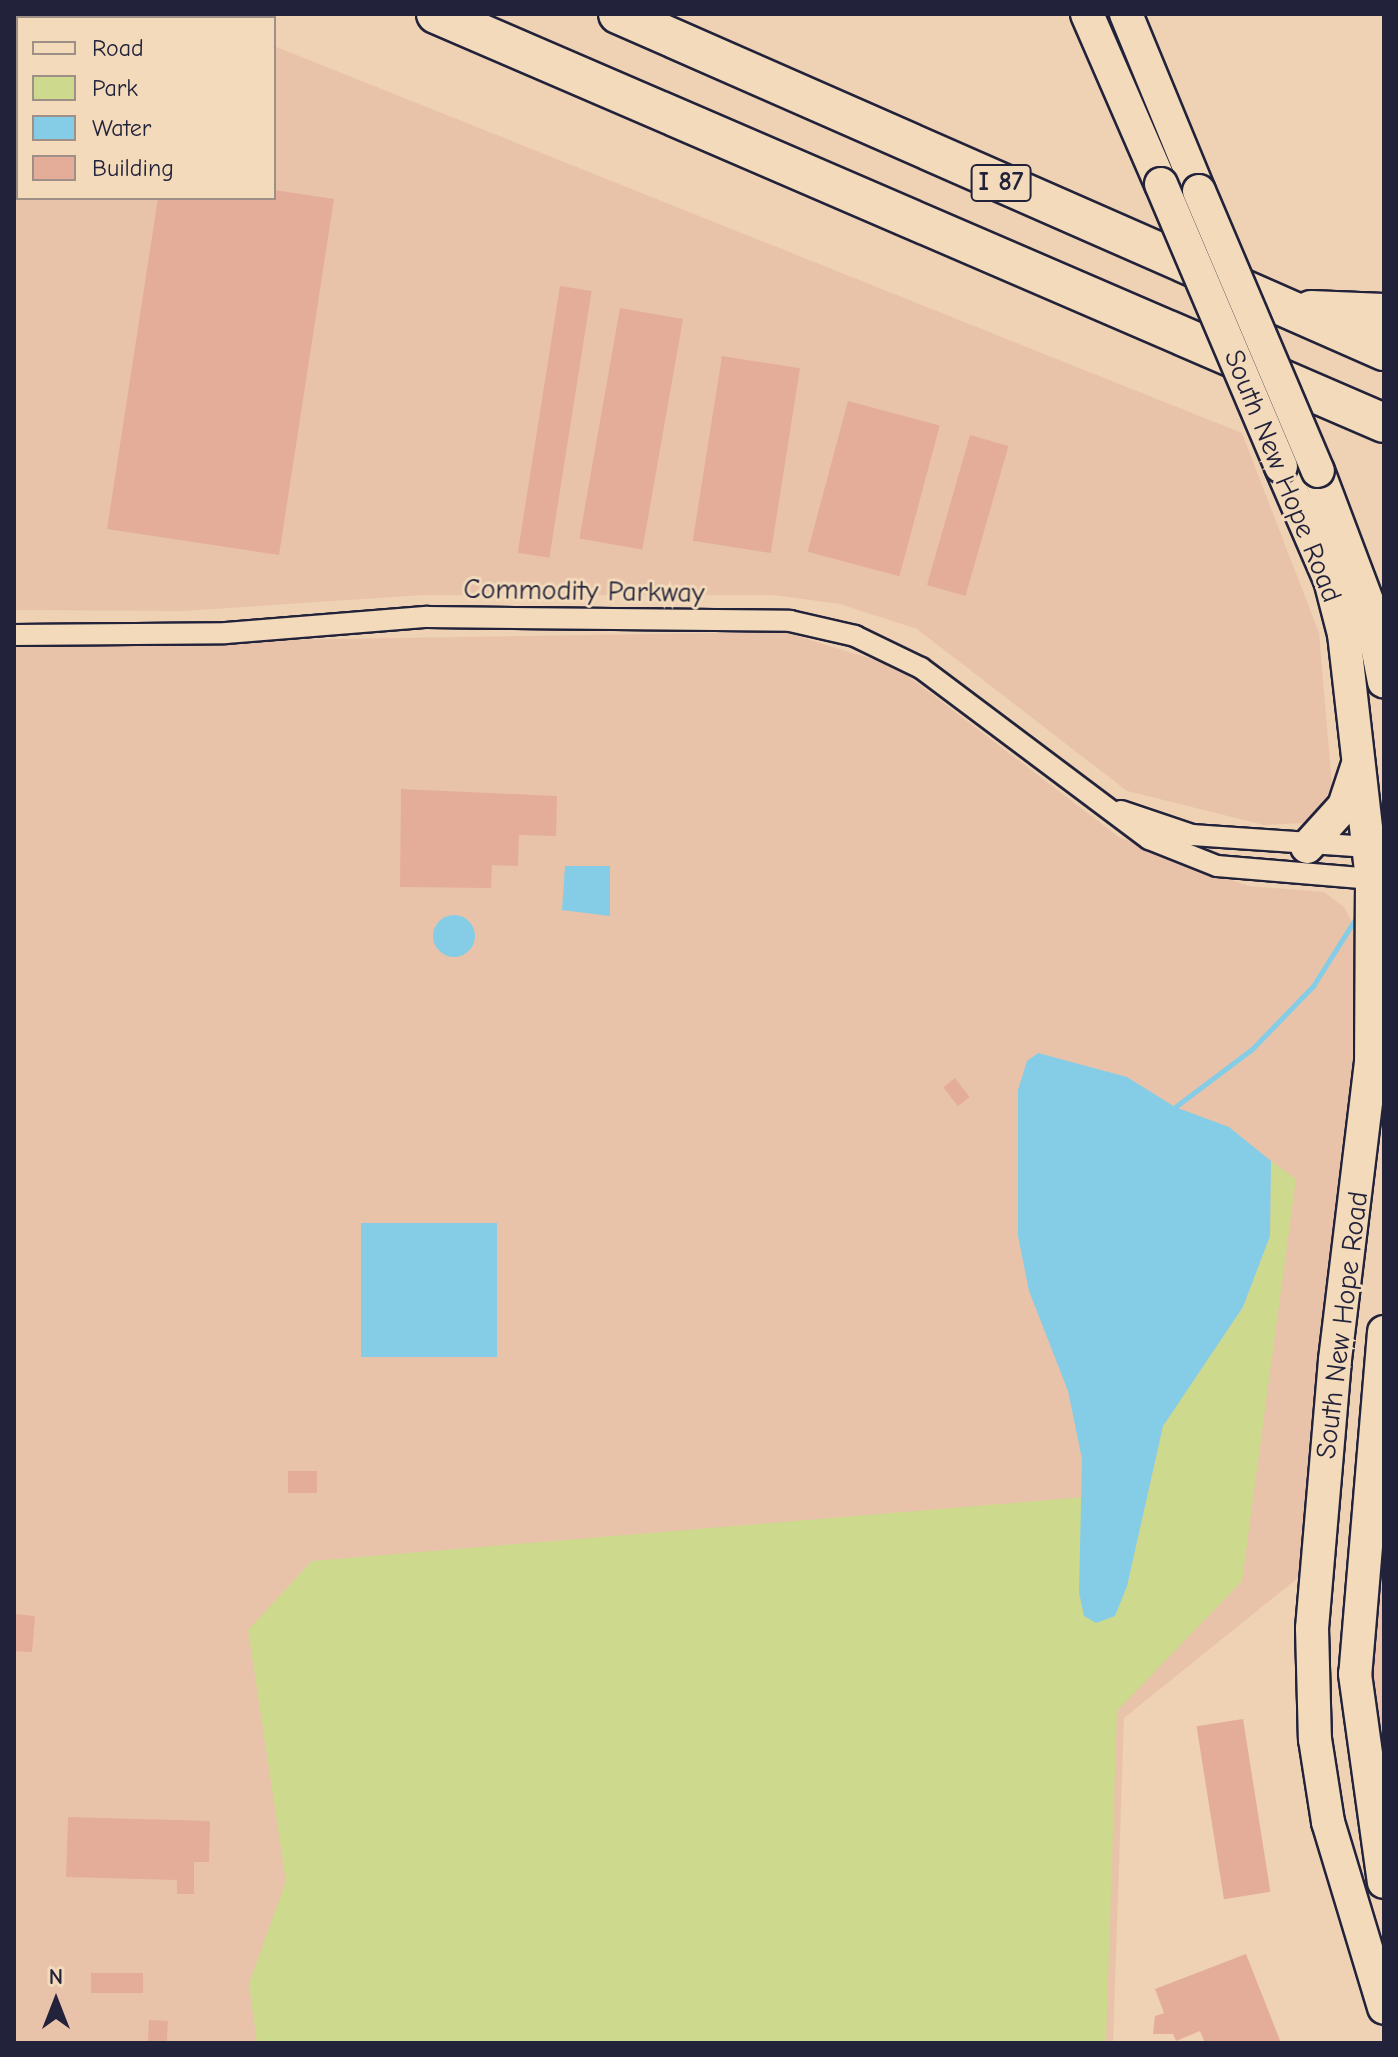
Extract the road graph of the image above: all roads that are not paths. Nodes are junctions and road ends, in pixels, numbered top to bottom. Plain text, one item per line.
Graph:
1 (436, 14) edge
2 (618, 14) edge
3 (1087, 14) edge
4 (1126, 14) edge
5 (1277, 305) junction
6 (1384, 313) edge
7 (1384, 351) edge
8 (1384, 423) edge
9 (14, 635) edge
10 (1384, 682) edge
11 (1360, 761) junction
12 (1098, 804) junction
13 (1377, 846) edge
14 (1307, 847) junction
15 (1378, 879) edge
16 (1384, 1332) edge
17 (1384, 1882) edge
18 (1384, 2008) edge

1 - 8 highway, I 87
2 - 5 highway, I 87
3 - 11 main road, South New Hope Road, bridge
4 - 10 main road, South New Hope Road, bridge
5 - 6 highway
5 - 7 highway, I 87
9 - 12 street, Commodity Parkway
11 - 13 main road, South New Hope Road
11 - 14 main road
12 - 14 street, Commodity Parkway
12 - 15 street, Commodity Parkway
13 - 14 street, Commodity Parkway
13 - 15 main road, South New Hope Road
15 - 18 main road, South New Hope Road
16 - 17 main road, South New Hope Road

